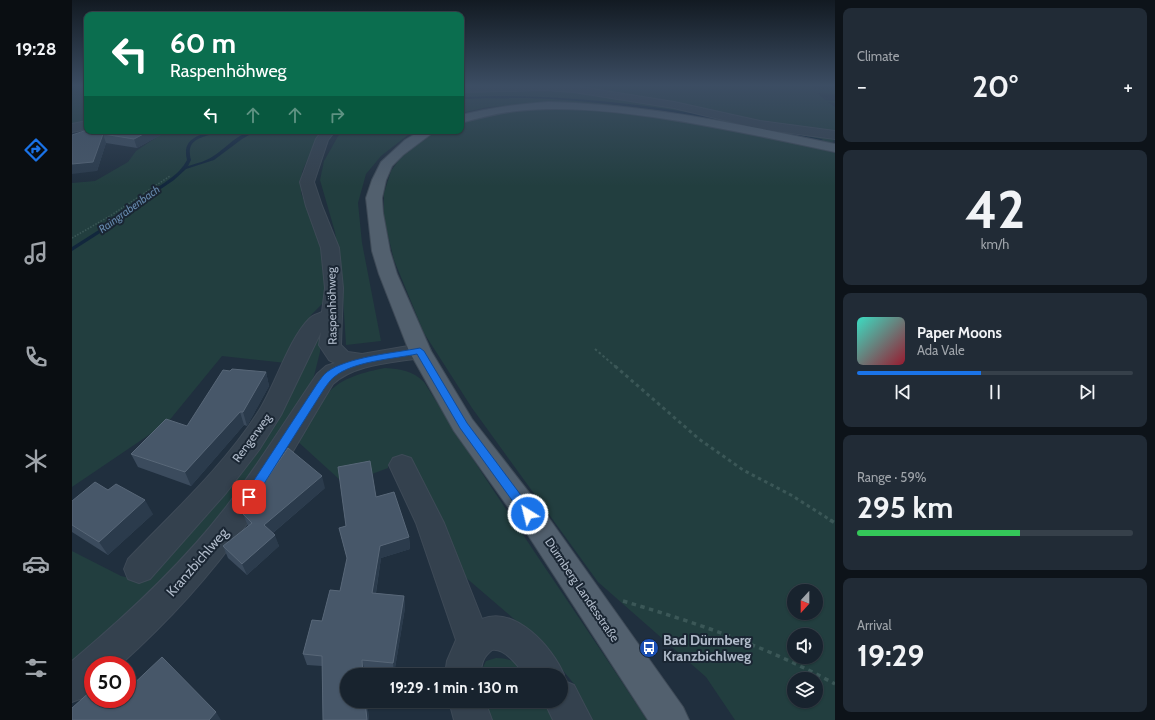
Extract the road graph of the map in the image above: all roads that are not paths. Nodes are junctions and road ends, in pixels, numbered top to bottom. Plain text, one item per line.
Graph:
1 (692, 120) edge
2 (737, 120) edge
3 (84, 126) edge
4 (72, 128) edge
5 (88, 134) edge
6 (326, 134) edge
7 (424, 134) edge
8 (835, 135) edge
9 (72, 139) edge
10 (835, 148) edge
11 (332, 315) junction
12 (330, 345) junction
13 (420, 351) junction
14 (362, 361) junction
15 (321, 386) junction
16 (402, 465) dead end
17 (139, 569) dead end
18 (474, 644) junction
19 (105, 656) edge
20 (463, 668) edge
21 (542, 668) edge
22 (84, 674) edge
23 (72, 684) edge
24 (469, 708) edge
25 (566, 708) edge
26 (473, 720) edge
27 (573, 720) edge
28 (670, 720) edge

1 - 10 main road
2 - 8 street
3 - 4 street
5 - 9 street
6 - 11 street, Raspenhöhweg
7 - 13 main road, Dürrnberg Landesstraße
11 - 12 street, Raspenhöhweg
11 - 17 street, Rengerweg
12 - 14 street, Raspenhöhweg
12 - 15 street
13 - 14 street, Raspenhöhweg
13 - 28 main road, Dürrnberg Landesstraße
14 - 15 street, Kranzbichlweg
15 - 19 street, Kranzbichlweg
16 - 18 street
18 - 20 street
18 - 21 street
22 - 23 street, Kranzbichlweg
24 - 26 street
25 - 27 street

